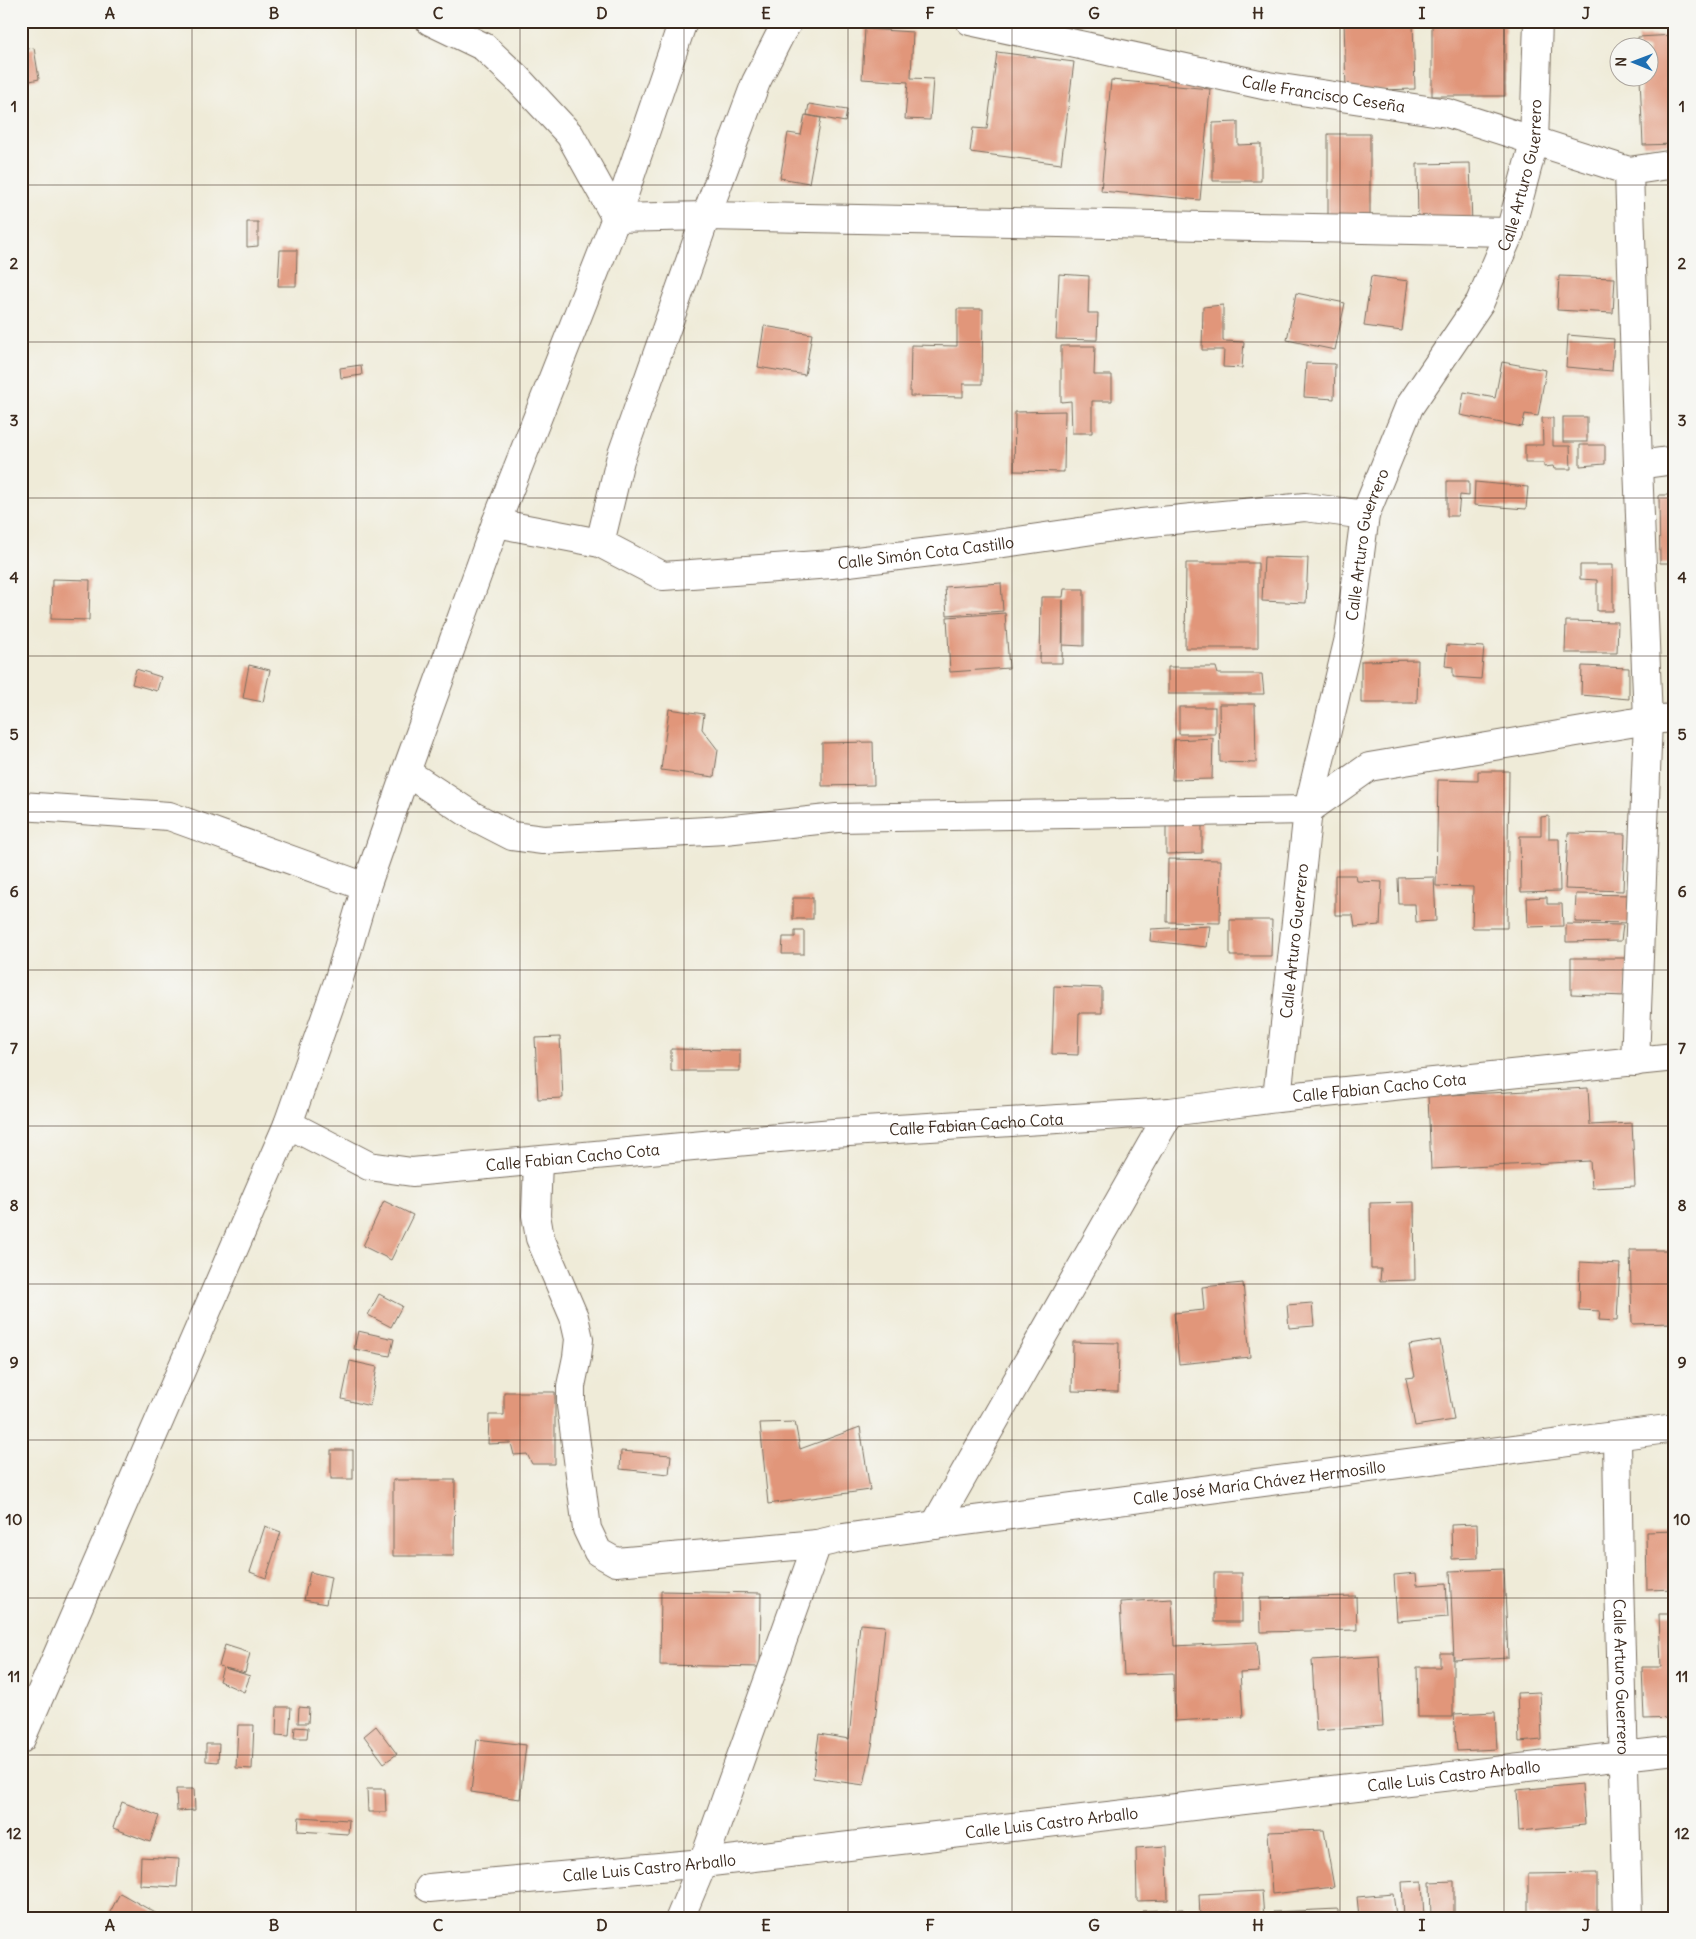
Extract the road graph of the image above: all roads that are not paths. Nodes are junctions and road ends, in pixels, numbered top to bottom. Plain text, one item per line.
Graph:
1 (430, 21) edge
2 (683, 21) edge
3 (789, 21) edge
4 (970, 21) edge
5 (1538, 21) edge
6 (1534, 142) junction
7 (1675, 164) edge
8 (1629, 171) junction
9 (706, 216) junction
10 (616, 218) junction
11 (1510, 232) junction
12 (1675, 460) edge
13 (1638, 465) junction
14 (1365, 515) junction
15 (496, 523) junction
16 (600, 543) junction
17 (1675, 718) edge
18 (1648, 720) junction
19 (406, 772) junction
20 (21, 806) edge
21 (1308, 810) junction
22 (366, 887) junction
23 (1675, 1057) edge
24 (1635, 1062) junction
25 (1277, 1098) junction
26 (1170, 1112) junction
27 (288, 1124) junction
28 (538, 1161) junction
29 (1675, 1428) edge
30 (1617, 1436) junction
31 (935, 1525) junction
32 (817, 1544) junction
33 (21, 1739) edge
34 (1675, 1750) edge
35 (1623, 1757) junction
36 (703, 1863) junction
37 (429, 1888) dead end
38 (680, 1918) edge
39 (1628, 1918) edge

1 - 10 street
2 - 10 street
3 - 9 street
4 - 6 street, Calle Francisco Ceseña
5 - 6 street, Calle Arturo Guerrero
6 - 8 street, Calle Francisco Ceseña
6 - 11 street, Calle Arturo Guerrero
7 - 8 street, Calle Francisco Ceseña
8 - 13 street
9 - 10 street
9 - 11 street
9 - 16 street
10 - 15 street
11 - 14 street, Calle Arturo Guerrero
12 - 13 street
13 - 18 street
14 - 16 street, Calle Simón Cota Castillo
14 - 21 street, Calle Arturo Guerrero
15 - 16 street, Calle Simón Cota Castillo
15 - 19 street
17 - 18 street
18 - 21 street
18 - 24 street
19 - 21 street
19 - 22 street
20 - 22 street
21 - 25 street, Calle Arturo Guerrero
22 - 27 street
23 - 24 street, Calle Fabian Cacho Cota
24 - 25 street, Calle Fabian Cacho Cota
25 - 26 street, Calle Fabian Cacho Cota
26 - 28 street, Calle Fabian Cacho Cota
26 - 31 street
27 - 28 street, Calle Fabian Cacho Cota
27 - 33 street
28 - 32 street
29 - 30 street, Calle José María Chávez Hermosillo
30 - 31 street, Calle José María Chávez Hermosillo
30 - 35 street, Calle Arturo Guerrero
31 - 32 street, Calle José María Chávez Hermosillo
32 - 36 street
34 - 35 street, Calle Luis Castro Arballo
35 - 36 street, Calle Luis Castro Arballo
35 - 39 street, Calle Arturo Guerrero
36 - 37 street, Calle Luis Castro Arballo
36 - 38 street

